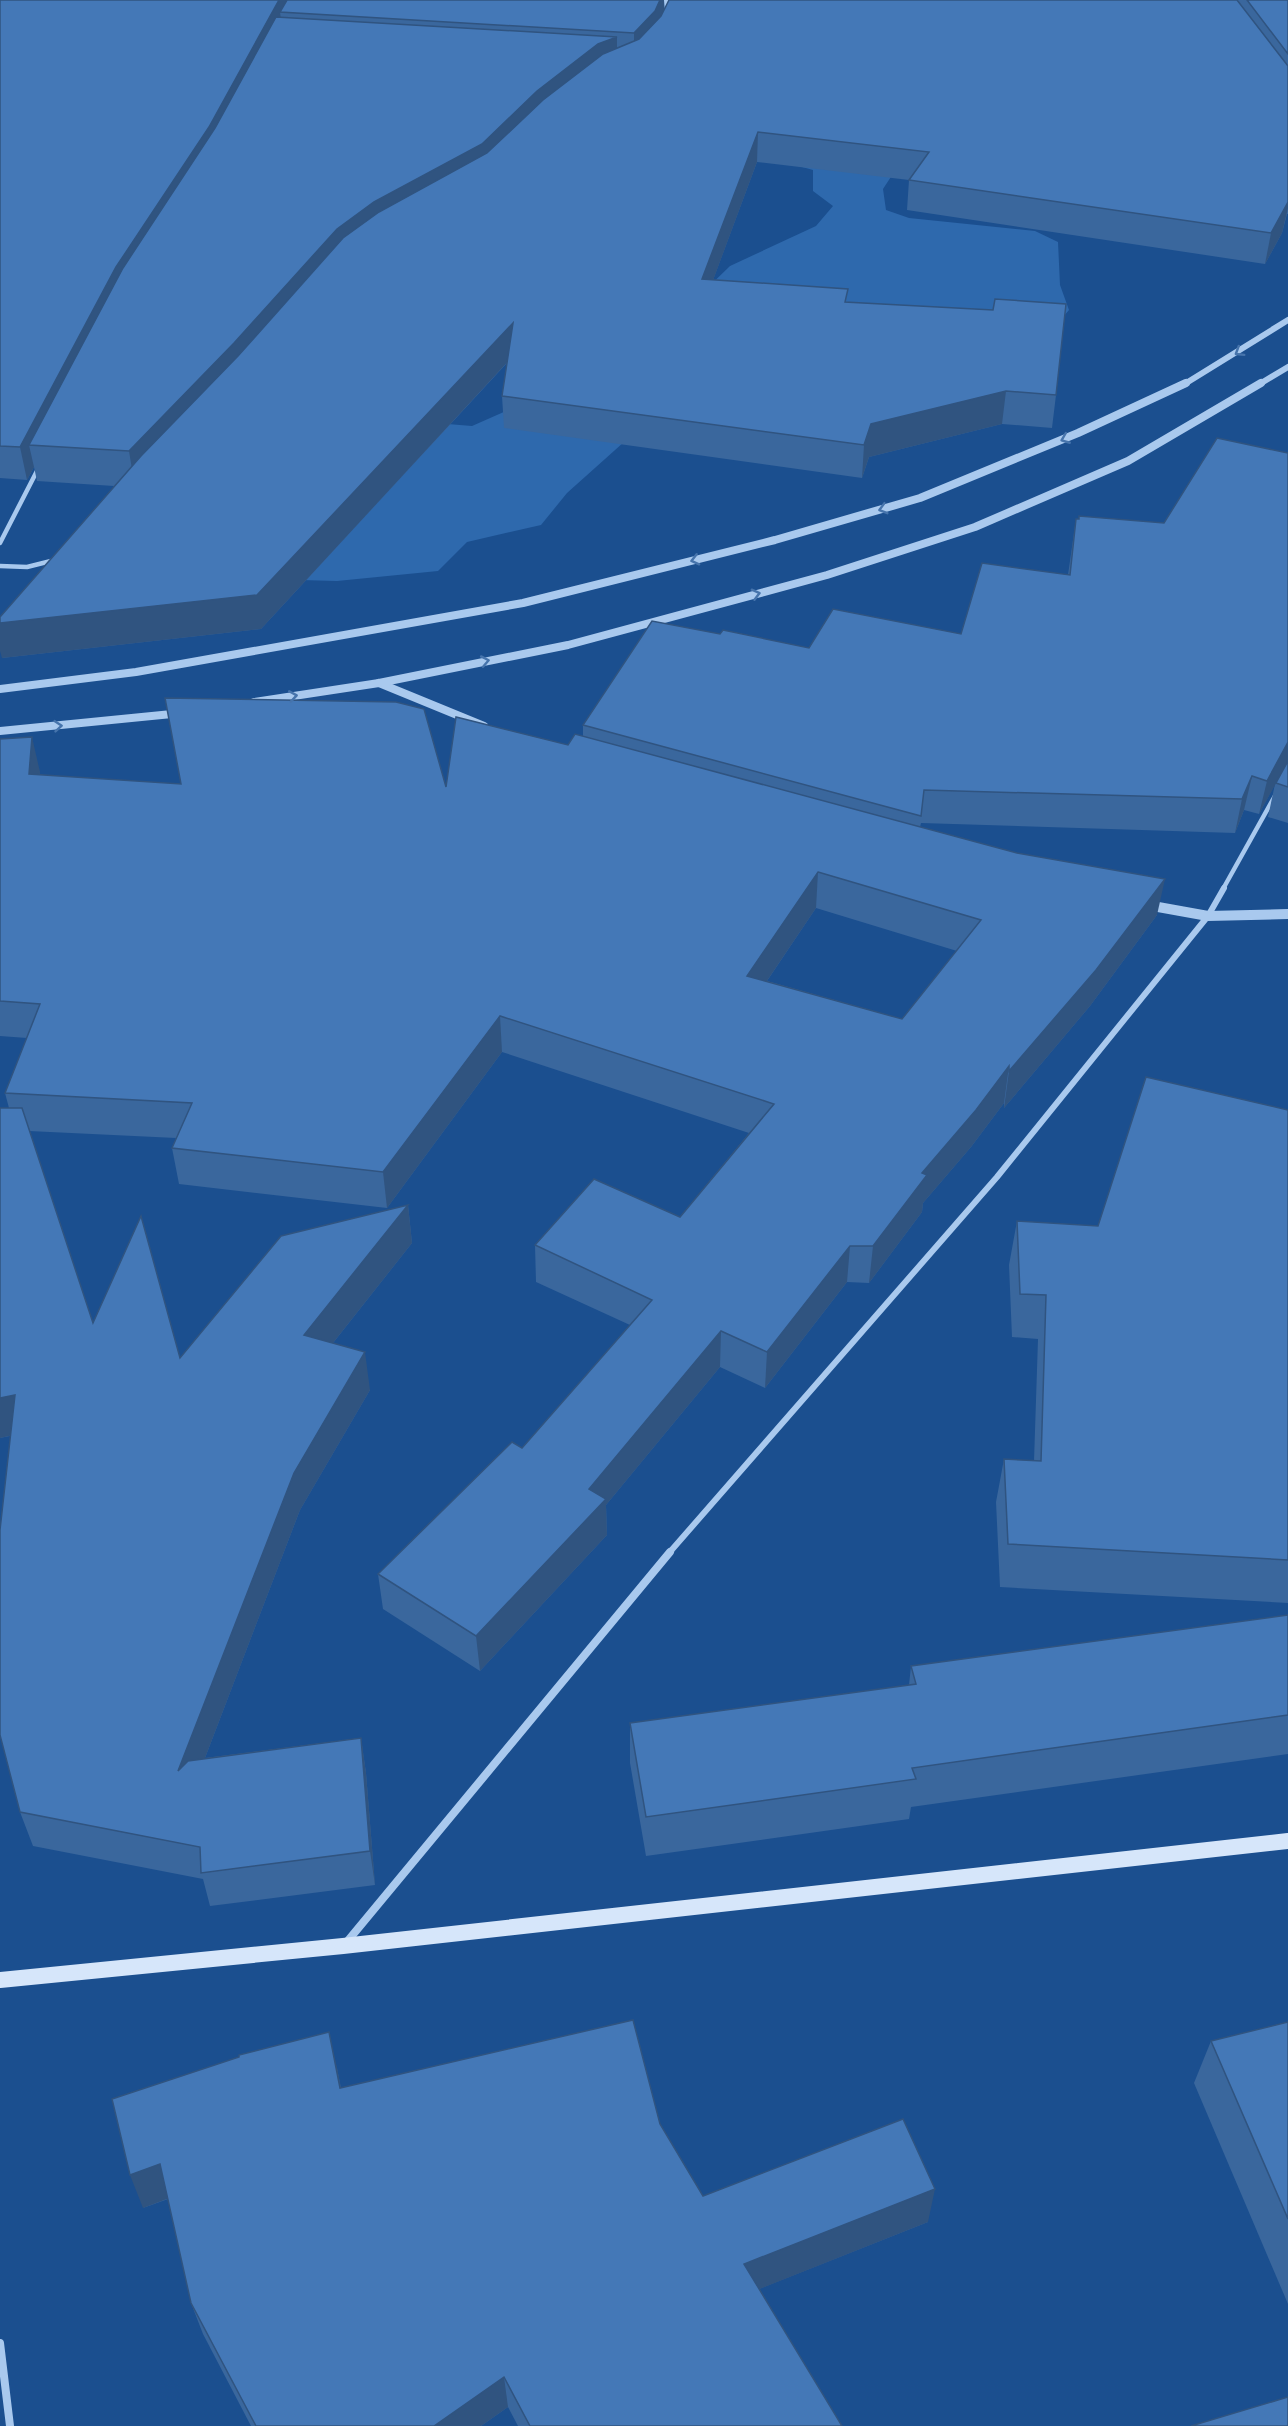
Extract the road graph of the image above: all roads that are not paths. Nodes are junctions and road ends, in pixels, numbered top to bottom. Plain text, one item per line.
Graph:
1 (666, 0) edge
2 (668, 21) edge
3 (1288, 320) edge
4 (1288, 367) edge
5 (44, 459) edge
6 (0, 543) edge
7 (64, 558) edge
8 (0, 566) edge
9 (379, 683) junction
10 (0, 689) edge
11 (243, 704) edge
12 (187, 712) edge
13 (489, 728) edge
14 (0, 731) edge
15 (1282, 782) edge
16 (1139, 904) edge
17 (1288, 914) edge
18 (1208, 916) junction
19 (1288, 1841) edge
20 (343, 1946) junction
21 (0, 1980) edge
22 (0, 2343) edge
23 (10, 2426) edge

1 - 2 street
3 -> 10 street
9 -> 4 street
5 - 6 street
7 - 8 street
11 -> 9 street
9 - 13 street
14 -> 12 street
15 - 18 street
16 - 18 street
17 - 18 street
18 - 20 street
19 - 20 main road
20 - 21 main road
22 - 23 street

